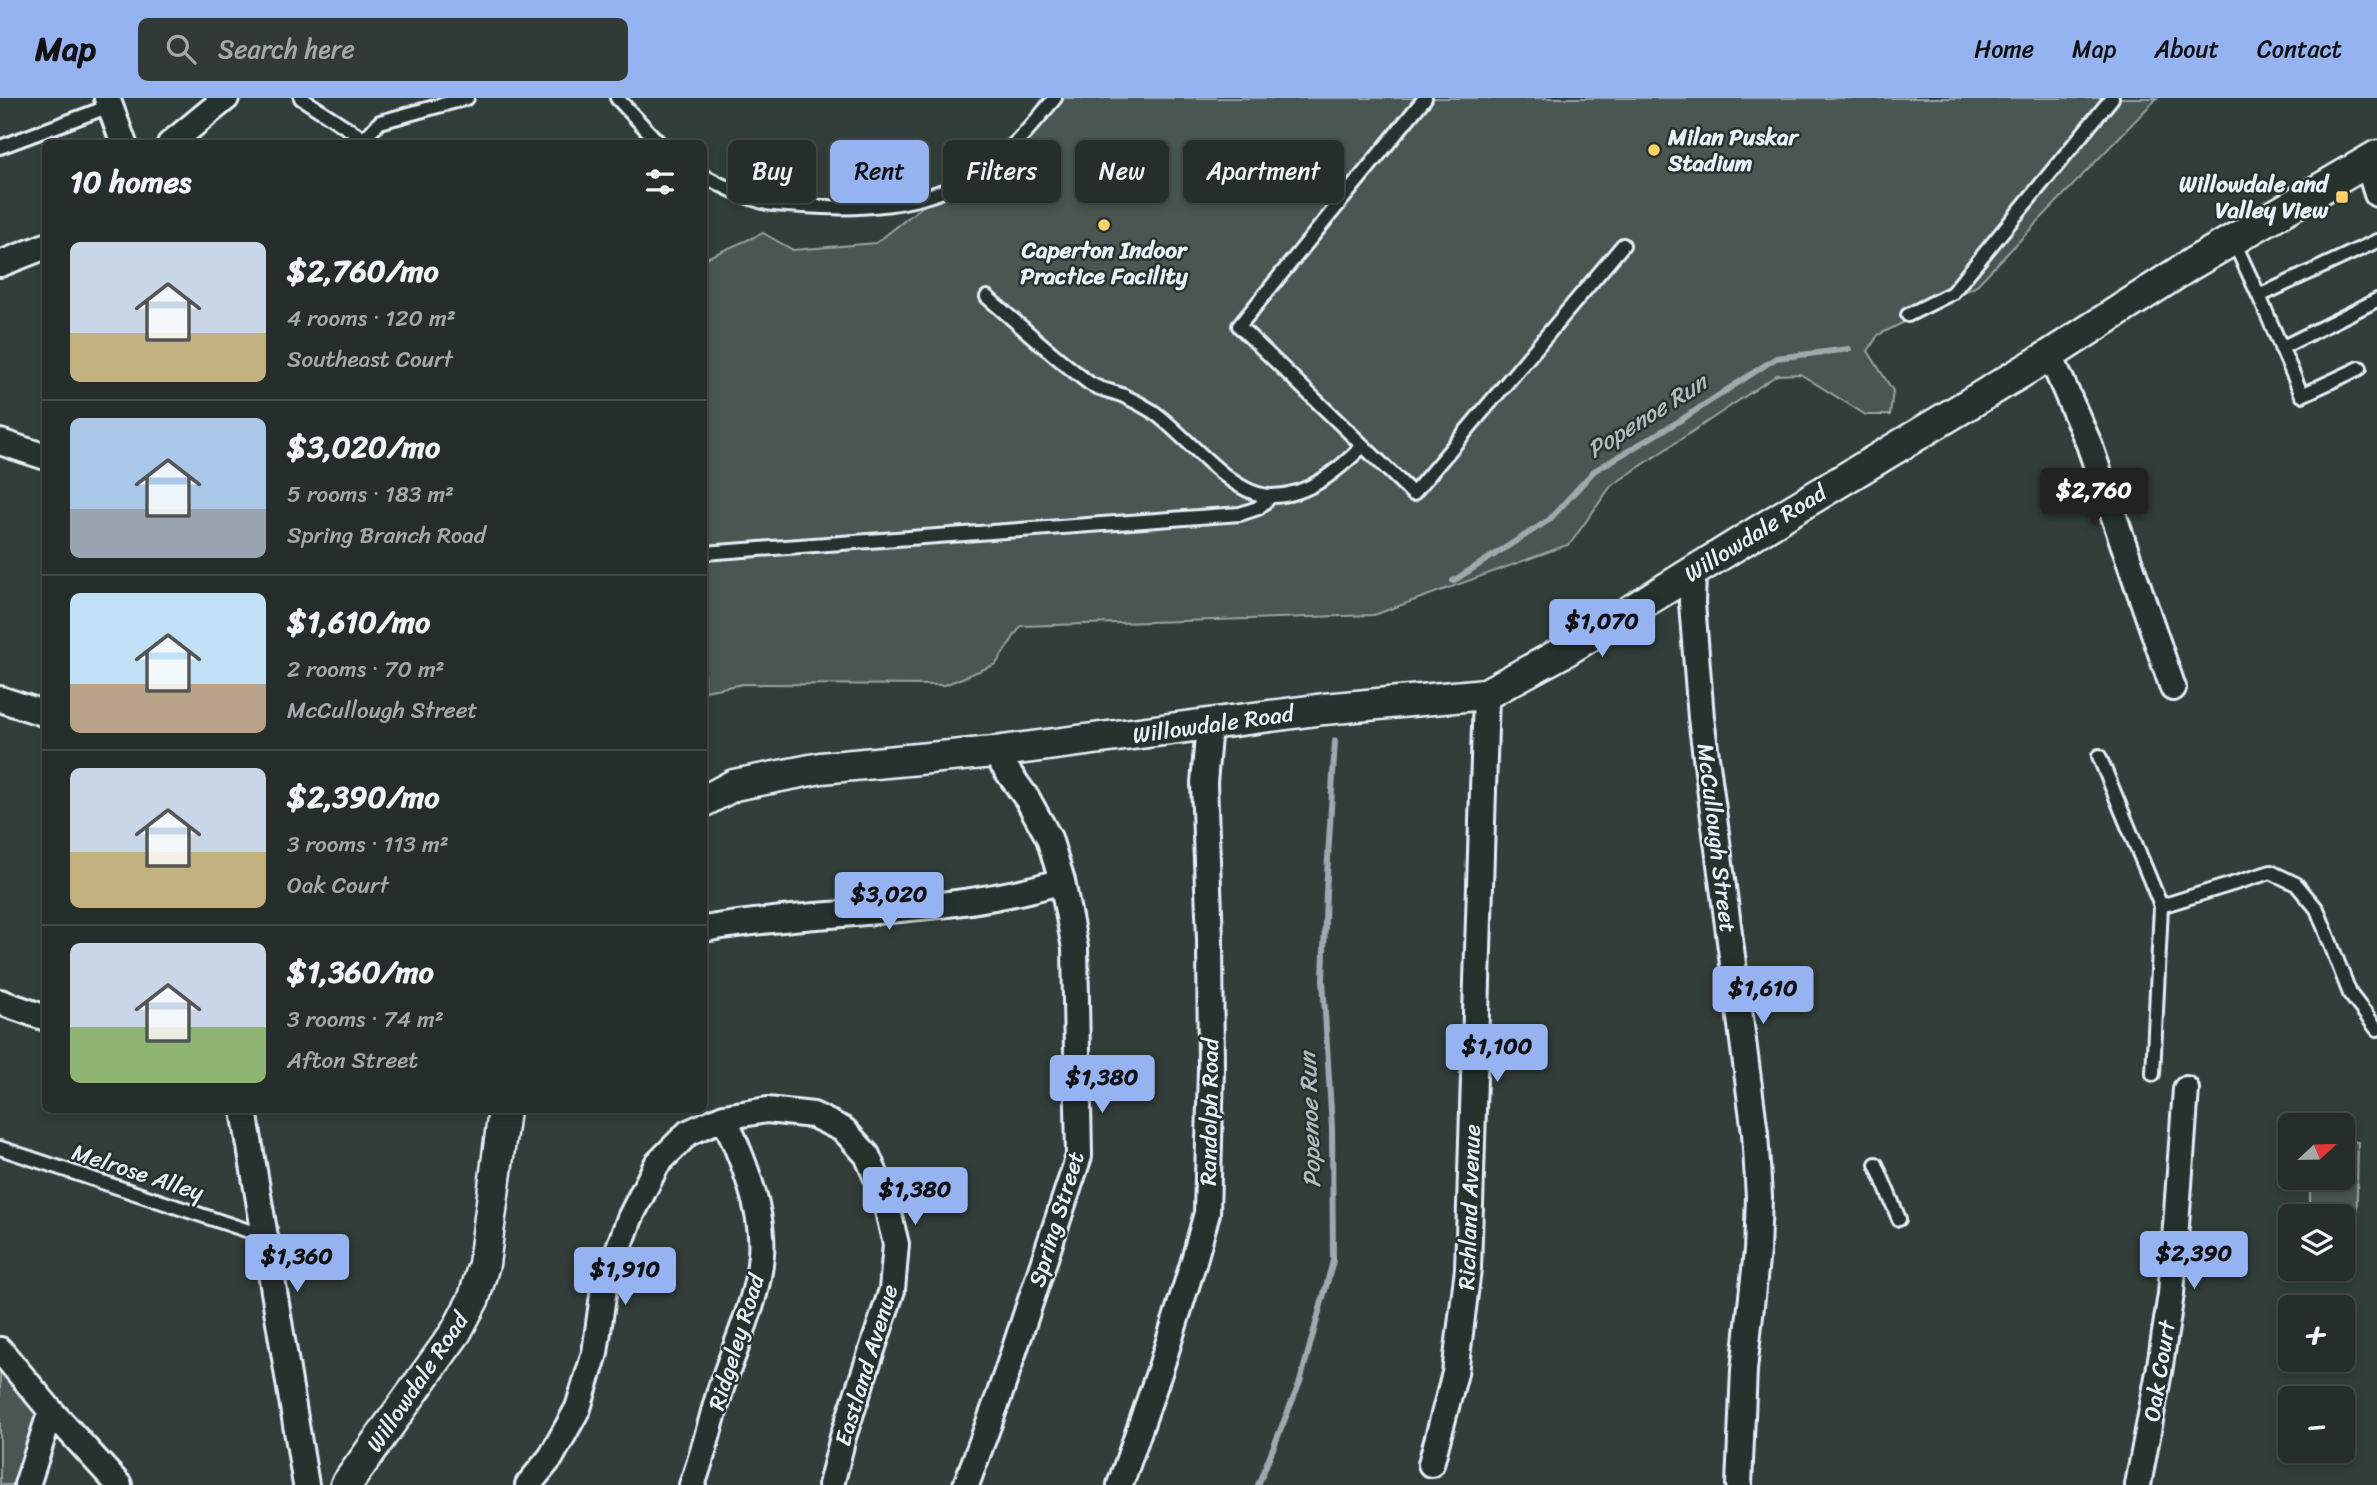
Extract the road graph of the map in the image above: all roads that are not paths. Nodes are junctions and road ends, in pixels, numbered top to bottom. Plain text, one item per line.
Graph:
1 (226, 98) edge
2 (301, 98) edge
3 (467, 98) edge
4 (617, 98) edge
5 (1055, 98) edge
6 (1425, 98) edge
7 (2112, 98) edge
8 (109, 102) edge
9 (123, 140) edge
10 (175, 140) edge
11 (363, 140) edge
12 (365, 140) edge
13 (656, 140) edge
14 (0, 147) edge
15 (2372, 159) edge
16 (707, 178) edge
17 (2377, 194) edge
18 (2233, 240) junction
19 (2377, 241) edge
20 (1623, 245) dead end
21 (42, 248) edge
22 (0, 264) edge
23 (2259, 296) junction
24 (987, 297) dead end
25 (2377, 300) edge
26 (1908, 315) dead end
27 (2281, 348) junction
28 (2050, 355) junction
29 (2360, 368) dead end
30 (0, 442) edge
31 (1363, 446) junction
32 (42, 456) edge
33 (1270, 496) junction
34 (707, 553) edge
35 (1693, 572) junction
36 (2173, 688) dead end
37 (1486, 694) junction
38 (0, 699) edge
39 (42, 714) edge
40 (1209, 725) junction
41 (994, 752) junction
42 (2099, 756) dead end
43 (734, 785) junction
44 (707, 788) edge
45 (707, 799) edge
46 (1062, 881) junction
47 (2161, 906) junction
48 (707, 929) edge
49 (0, 1002) edge
50 (42, 1017) edge
51 (2377, 1029) edge
52 (2153, 1074) dead end
53 (2186, 1089) dead end
54 (244, 1113) edge
55 (504, 1113) edge
56 (724, 1117) junction
57 (0, 1148) edge
58 (1875, 1164) dead end
59 (1899, 1219) dead end
60 (264, 1236) junction
61 (0, 1350) edge
62 (51, 1411) junction
63 (1431, 1464) dead end
64 (1740, 1484) edge
65 (27, 1485) edge
66 (120, 1485) edge
67 (306, 1485) edge
68 (346, 1485) edge
69 (528, 1485) edge
70 (692, 1485) edge
71 (831, 1485) edge
72 (966, 1485) edge
73 (1120, 1485) edge
74 (2138, 1485) edge

1 - 10 street
2 - 11 lane
3 - 12 lane
4 - 13 lane
5 - 16 lane
6 - 31 lane
7 - 26 lane
8 - 9 street
8 - 14 lane
15 - 17 street
15 - 18 street, Willowdale Road
18 - 23 lane
18 - 28 street, Willowdale Road
19 - 23 lane
20 - 31 lane
21 - 22 street
23 - 27 lane
24 - 33 lane
25 - 27 lane
27 - 29 lane
28 - 35 street, Willowdale Road
28 - 36 street
30 - 32 street
31 - 33 lane
33 - 34 lane
35 - 37 street, Willowdale Road
35 - 64 street, McCullough Street
37 - 40 street, Willowdale Road
37 - 63 street, Richland Avenue
38 - 39 street
40 - 41 street, Willowdale Road
40 - 73 street, Randolph Road
41 - 43 street, Willowdale Road
41 - 46 street, Spring Street
42 - 47 lane
43 - 44 street
43 - 45 street, Willowdale Road
46 - 48 street
46 - 72 street, Spring Street
47 - 51 lane
47 - 52 lane
49 - 50 street
53 - 74 street, Oak Court
54 - 60 street
55 - 68 street, Willowdale Road
56 - 69 street, Eastland Avenue
56 - 70 street, Ridgeley Road
56 - 71 street, Eastland Avenue
57 - 60 lane, Melrose Alley
58 - 59 lane
60 - 67 street
61 - 62 street
62 - 65 street
62 - 66 street

